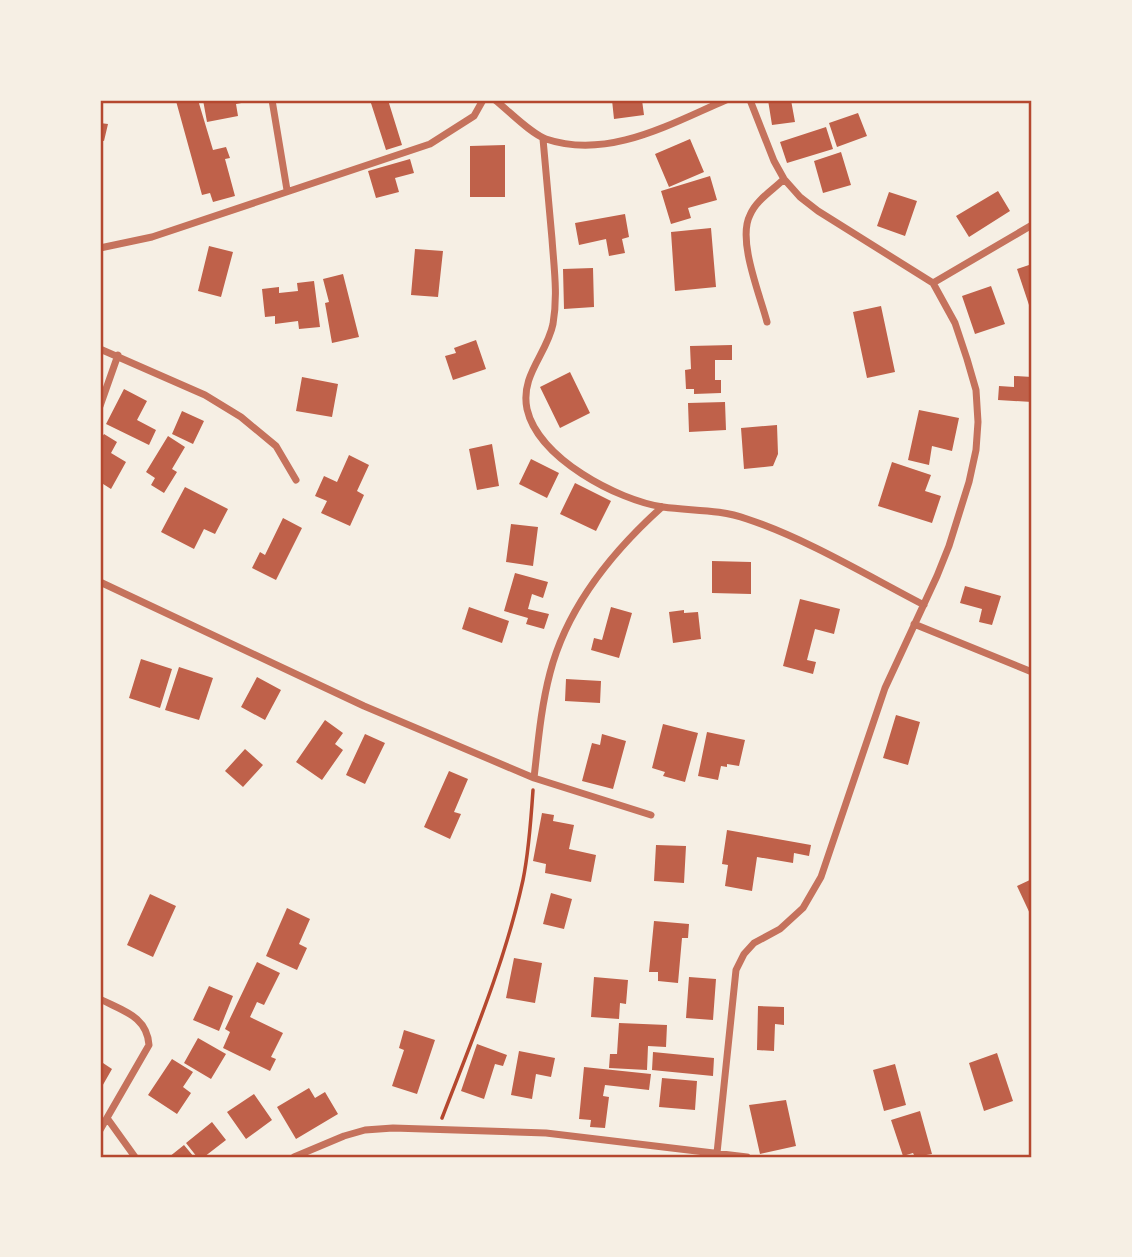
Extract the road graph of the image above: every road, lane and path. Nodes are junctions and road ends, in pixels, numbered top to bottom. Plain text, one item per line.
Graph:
1 (272, 100) edge
2 (483, 100) edge
3 (495, 100) edge
4 (726, 100) edge
5 (750, 100) edge
6 (543, 139) junction
7 (785, 180) junction
8 (287, 190) junction
9 (1032, 225) edge
10 (100, 248) edge
11 (933, 283) junction
12 (767, 322) dead end
13 (100, 349) edge
14 (118, 355) junction
15 (100, 406) edge
16 (296, 480) dead end
17 (662, 507) junction
18 (100, 582) edge
19 (924, 605) junction
20 (914, 624) junction
21 (1030, 670) edge
22 (534, 778) junction
23 (651, 815) dead end
24 (100, 999) edge
25 (107, 1118) junction
26 (100, 1130) edge
27 (437, 1130) junction
28 (717, 1153) junction
29 (135, 1157) edge
30 (295, 1157) edge
31 (747, 1157) edge

1 - 8 street
2 - 8 street
3 - 6 street
4 - 6 street
5 - 7 street
6 - 17 street
7 - 11 street
7 - 12 street
8 - 10 street
9 - 11 street
11 - 19 street
13 - 14 street
14 - 15 street
14 - 16 street
17 - 19 street
17 - 22 street
18 - 22 street
19 - 20 street
20 - 21 street
20 - 28 street
22 - 23 street
22 - 27 path
24 - 25 street
25 - 26 street
25 - 29 street
27 - 28 street
27 - 30 street
28 - 31 street

